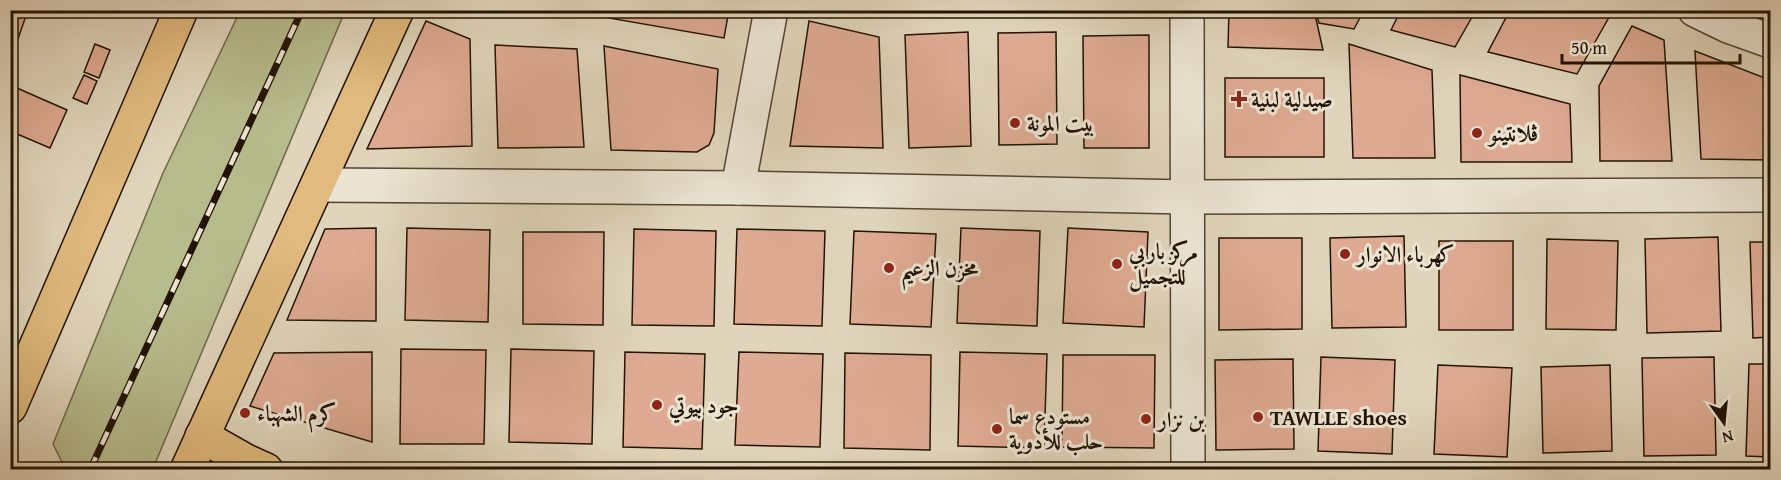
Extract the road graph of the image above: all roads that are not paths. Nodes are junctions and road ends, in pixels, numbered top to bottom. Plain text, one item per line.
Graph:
1 (182, 10) edge
2 (396, 10) edge
3 (771, 10) edge
4 (1186, 10) edge
5 (1695, 10) edge
6 (1770, 41) edge
7 (318, 185) junction
8 (738, 188) junction
9 (1770, 195) edge
10 (1187, 198) junction
11 (10, 407) edge
12 (202, 436) junction
13 (187, 470) edge
14 (266, 470) edge
15 (1188, 470) edge

1 - 11 main road
2 - 7 main road
3 - 8 street
4 - 10 street
5 - 6 street
7 - 8 street
7 - 12 main road
8 - 10 street
9 - 10 street
10 - 15 street
12 - 13 main road
12 - 14 main road

